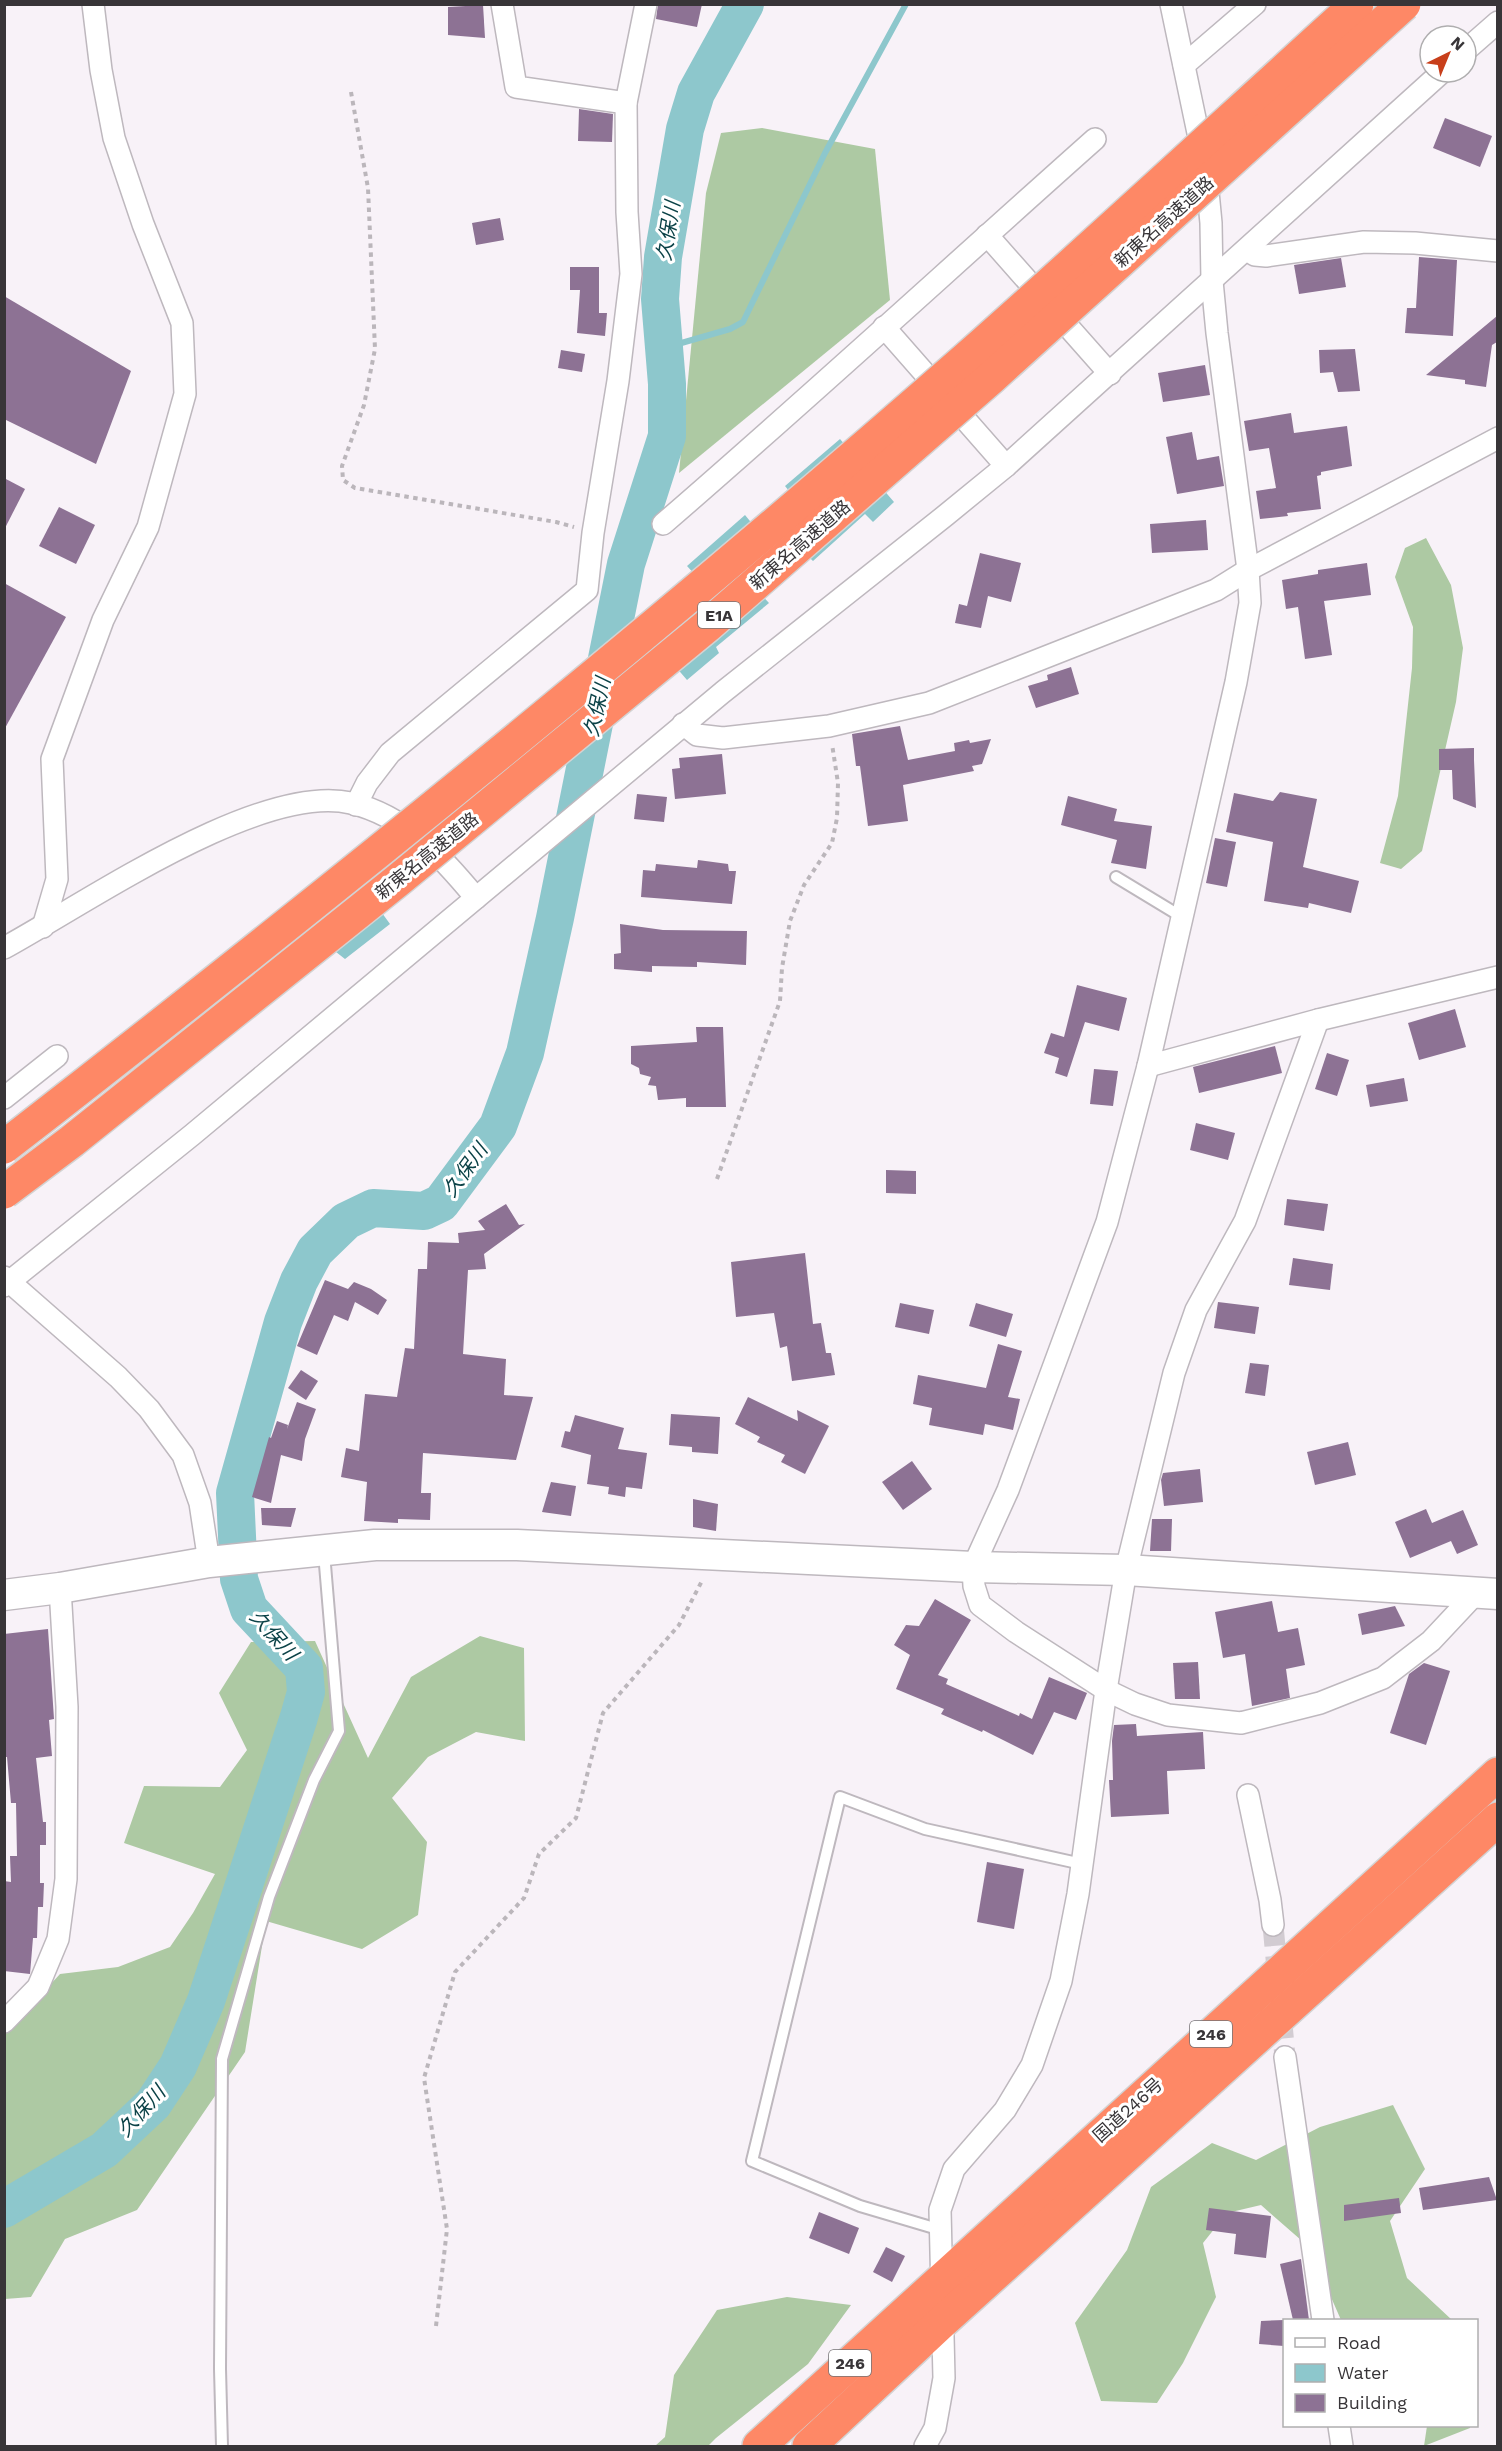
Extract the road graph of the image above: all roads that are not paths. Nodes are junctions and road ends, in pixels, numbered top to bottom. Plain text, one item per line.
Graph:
1 (93, 4) edge
2 (502, 4) edge
3 (646, 4) edge
4 (1171, 4) edge
5 (1255, 4) edge
6 (1357, 4) edge
7 (1404, 4) edge
8 (1497, 22) edge
9 (1478, 39) edge
10 (1184, 65) junction
11 (1429, 84) edge
12 (626, 103) junction
13 (1095, 139) dead end
14 (987, 235) junction
15 (1247, 250) junction
16 (1497, 251) edge
17 (1212, 281) junction
18 (884, 327) junction
19 (1110, 374) junction
20 (1497, 438) edge
21 (1006, 466) junction
22 (663, 524) dead end
23 (1248, 570) junction
24 (684, 724) junction
25 (356, 805) junction
26 (1116, 877) dead end
27 (476, 898) junction
28 (1182, 917) junction
29 (43, 927) junction
30 (4, 948) edge
31 (1497, 977) edge
32 (1318, 1020) junction
33 (57, 1056) dead end
34 (1148, 1066) junction
35 (4, 1098) edge
36 (4, 1147) edge
37 (4, 1192) edge
38 (6, 1281) edge
39 (324, 1550) junction
40 (214, 1562) junction
41 (973, 1567) junction
42 (1126, 1570) junction
43 (60, 1588) junction
44 (1487, 1594) edge
45 (4, 1595) edge
46 (1106, 1690) junction
47 (1497, 1774) edge
48 (1248, 1795) dead end
49 (1497, 1819) edge
50 (1082, 1864) junction
51 (1273, 1924) tunnel mouth
52 (4, 2022) edge
53 (1285, 2057) tunnel mouth
54 (941, 2230) junction
55 (942, 2280) junction
56 (1323, 2319) edge
57 (943, 2321) junction
58 (1339, 2427) edge
59 (222, 2446) edge
60 (759, 2446) edge
61 (809, 2446) edge
62 (925, 2446) edge
63 (1342, 2446) edge

1 - 29 street
2 - 12 street
3 - 12 street
4 - 10 street
5 - 10 street
6 - 36 highway, 新東名高速道路 / E1A, bridge
7 - 37 highway, 新東名高速道路 / E1A, bridge
8 - 9 street
10 - 17 street
11 - 15 street
12 - 25 street
13 - 14 street
14 - 18 street
14 - 19 street
15 - 16 street
15 - 17 street
17 - 19 street
17 - 23 street
18 - 21 street
18 - 22 street
19 - 21 street
20 - 23 street
21 - 24 street
23 - 24 street
23 - 28 street
24 - 27 street
25 - 27 street
25 - 29 street
26 - 28 lane
27 - 38 street
28 - 34 street
29 - 30 street
31 - 32 street
32 - 34 street
32 - 42 street
33 - 35 street
34 - 41 street
38 - 40 street
39 - 40 street
39 - 41 street
39 - 59 lane
40 - 43 street
41 - 42 street
41 - 46 street
42 - 44 street
42 - 46 street
43 - 45 street
43 - 52 street
44 - 46 street
46 - 50 street
47 - 55 highway, 国道246号 / 246
48 - 51 street
49 - 57 highway, 国道246号 / 246
50 - 54 street
50 - 54 lane
53 - 56 street
54 - 55 street
55 - 57 street
55 - 60 highway, 国道246号 / 246
57 - 61 highway, 国道246号 / 246
57 - 62 street
58 - 63 street

